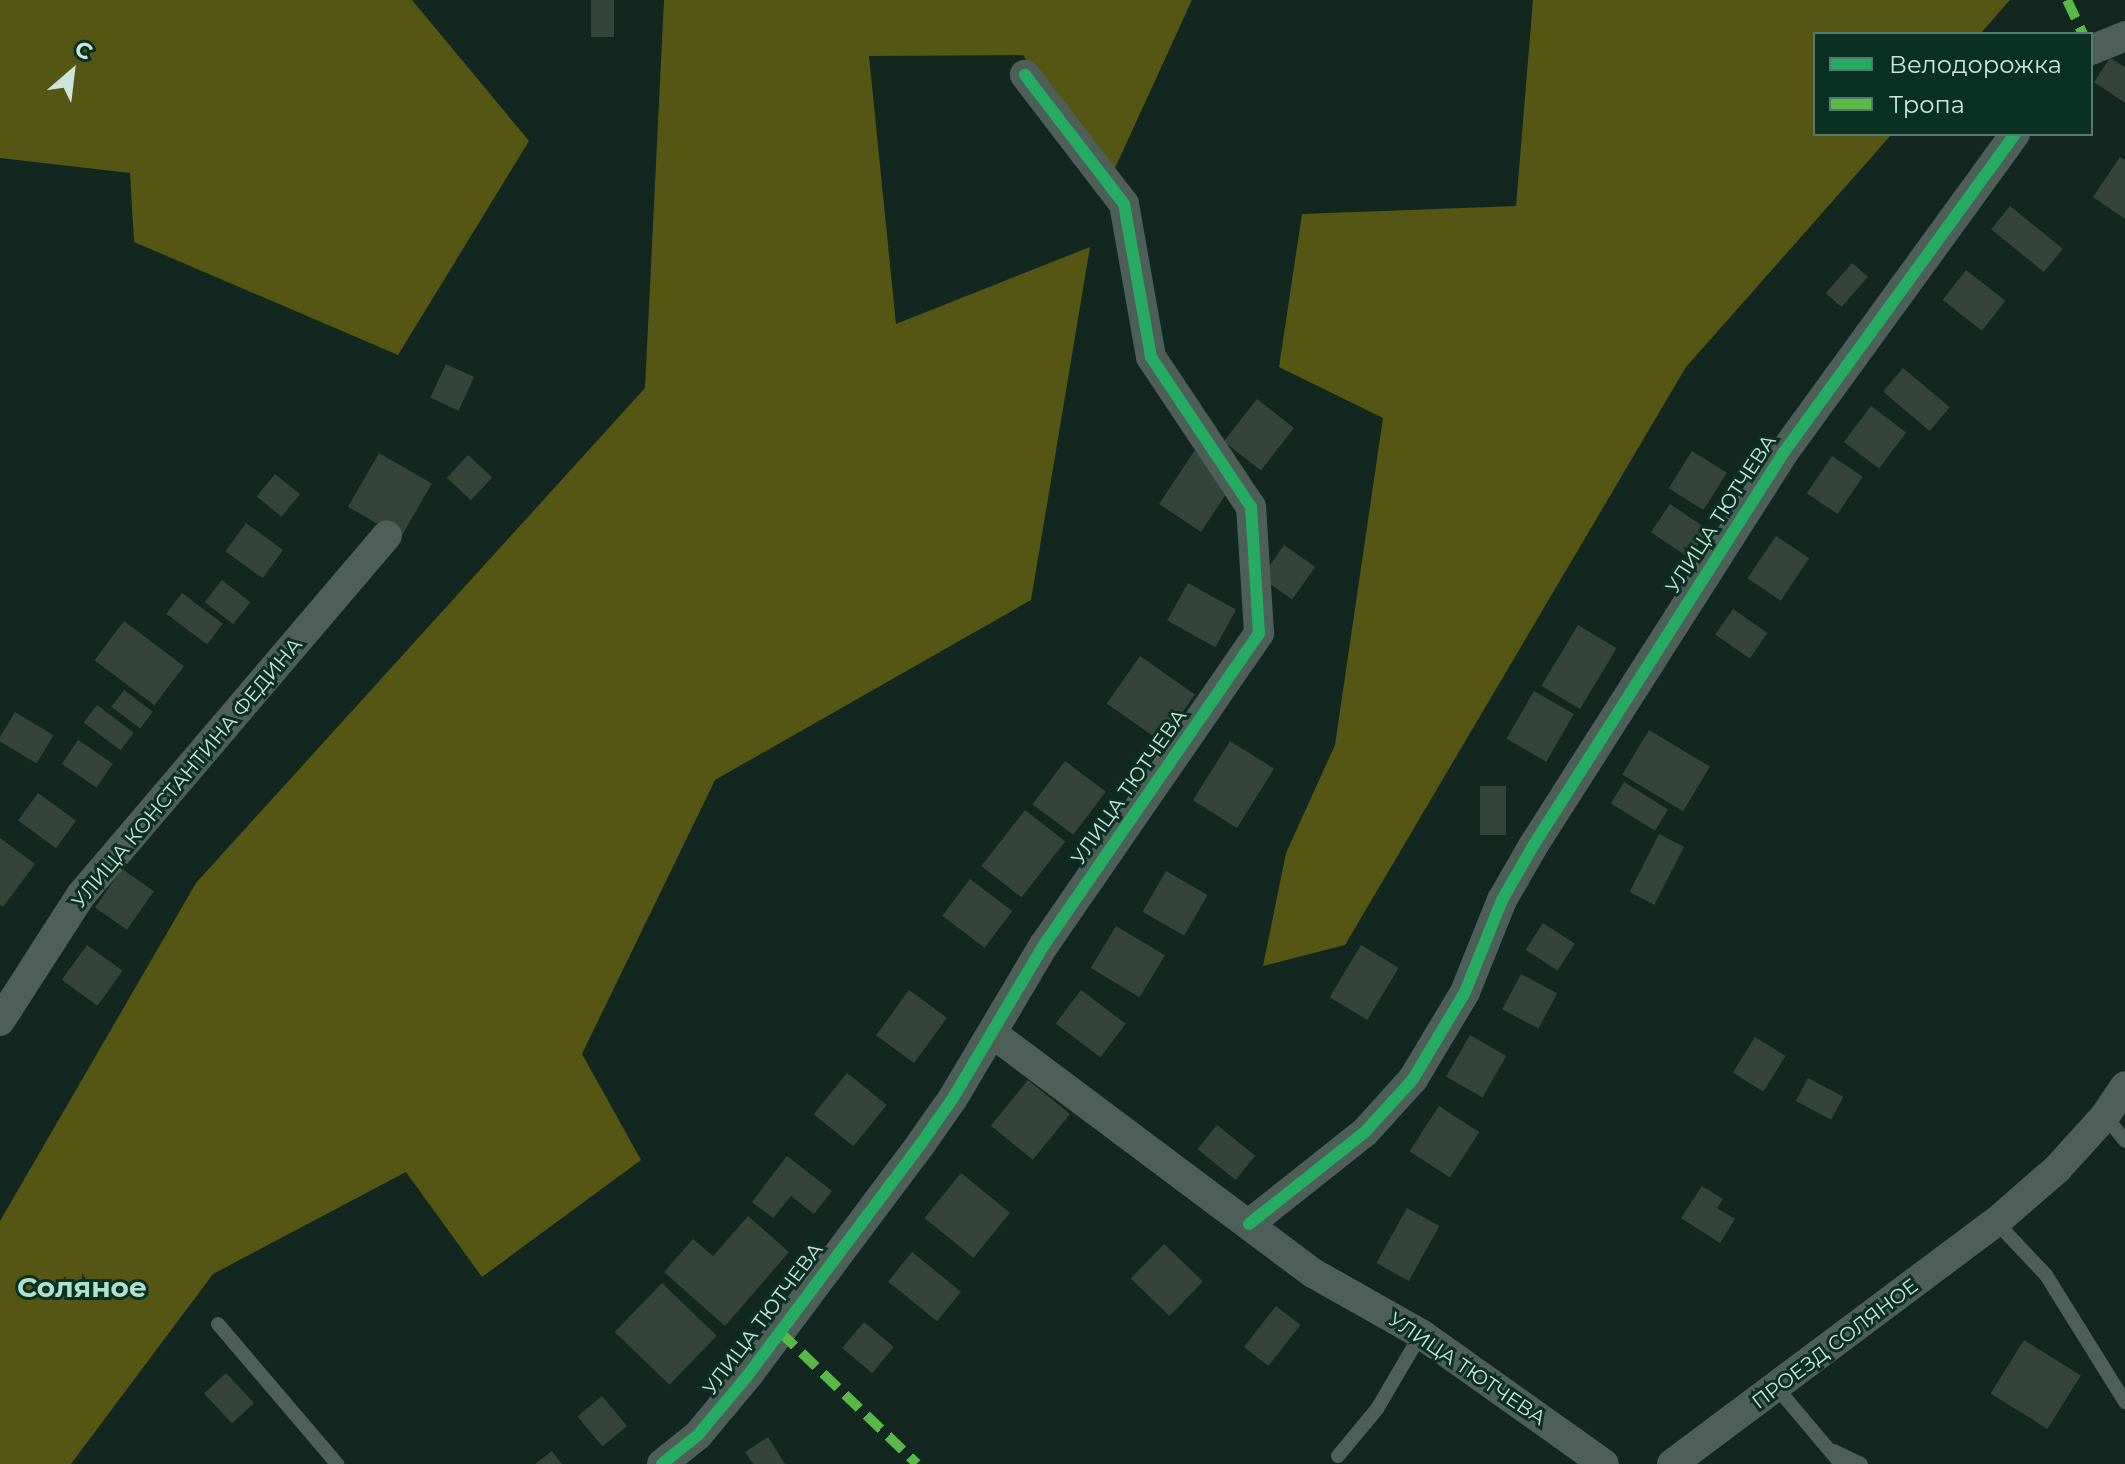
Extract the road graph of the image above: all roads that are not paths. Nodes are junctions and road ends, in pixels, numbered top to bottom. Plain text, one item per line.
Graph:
1 (2125, 36) edge
2 (2093, 49) edge
3 (1025, 75) dead end
4 (2014, 136) edge
5 (387, 535) dead end
6 (0, 1021) edge
7 (992, 1033) junction
8 (2125, 1086) edge
9 (2105, 1116) junction
10 (2125, 1141) edge
11 (1996, 1222) junction
12 (1249, 1224) junction
13 (218, 1324) dead end
14 (1421, 1334) junction
15 (1777, 1388) junction
16 (2125, 1402) edge
17 (1338, 1456) dead end
18 (1837, 1458) edge
19 (337, 1464) edge
20 (662, 1464) edge
21 (1604, 1464) edge
22 (1672, 1464) edge
23 (1861, 1464) edge

1 - 2 street
3 - 7 street, УЛИЦА ТЮТЧЕВА
4 - 12 street, УЛИЦА ТЮТЧЕВА
5 - 6 street, УЛИЦА КОНСТАНТИНА ФЕДИНА
7 - 12 street, УЛИЦА ТЮТЧЕВА
7 - 20 street, УЛИЦА ТЮТЧЕВА
8 - 9 street, ПРОЕЗД СОЛЯНОЕ
9 - 10 lane
9 - 11 street, ПРОЕЗД СОЛЯНОЕ
11 - 15 street, ПРОЕЗД СОЛЯНОЕ
11 - 16 lane
12 - 14 street, УЛИЦА ТЮТЧЕВА
13 - 19 lane
14 - 17 lane
14 - 21 street, УЛИЦА ТЮТЧЕВА
15 - 18 lane
15 - 22 street, ПРОЕЗД СОЛЯНОЕ
18 - 23 lane

